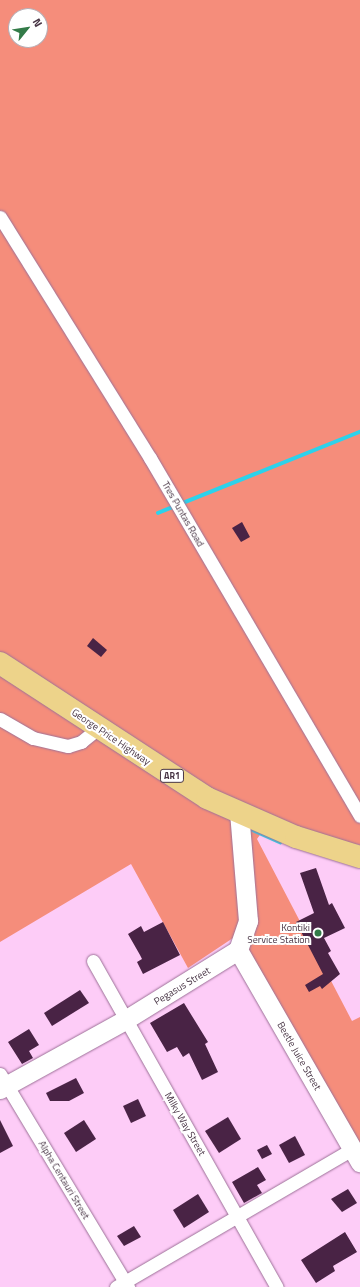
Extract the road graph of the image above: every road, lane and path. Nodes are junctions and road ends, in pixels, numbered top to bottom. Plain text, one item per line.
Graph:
1 (0, 217) edge
2 (0, 663) edge
3 (0, 718) edge
4 (98, 728) junction
5 (239, 811) junction
6 (360, 816) edge
7 (360, 857) edge
8 (238, 950) junction
9 (93, 961) dead end
10 (125, 1020) junction
11 (2, 1083) edge
12 (356, 1155) edge
13 (236, 1214) junction
14 (123, 1285) edge
15 (277, 1287) edge

1 - 6 street, Tres Puntas Road
2 - 4 highway, George Price Highway / AR1
3 - 4 street
4 - 5 highway, George Price Highway / AR1
5 - 7 highway, George Price Highway / AR1
5 - 8 street
8 - 10 street, Pegasus Street
8 - 12 street, Beetle Juice Street
9 - 10 street, Milky Way Street
10 - 11 street, Pegasus Street
10 - 13 street, Milky Way Street
11 - 14 street, Alpha Centauri Street
12 - 13 street
13 - 14 street
13 - 15 street, Milky Way Street

